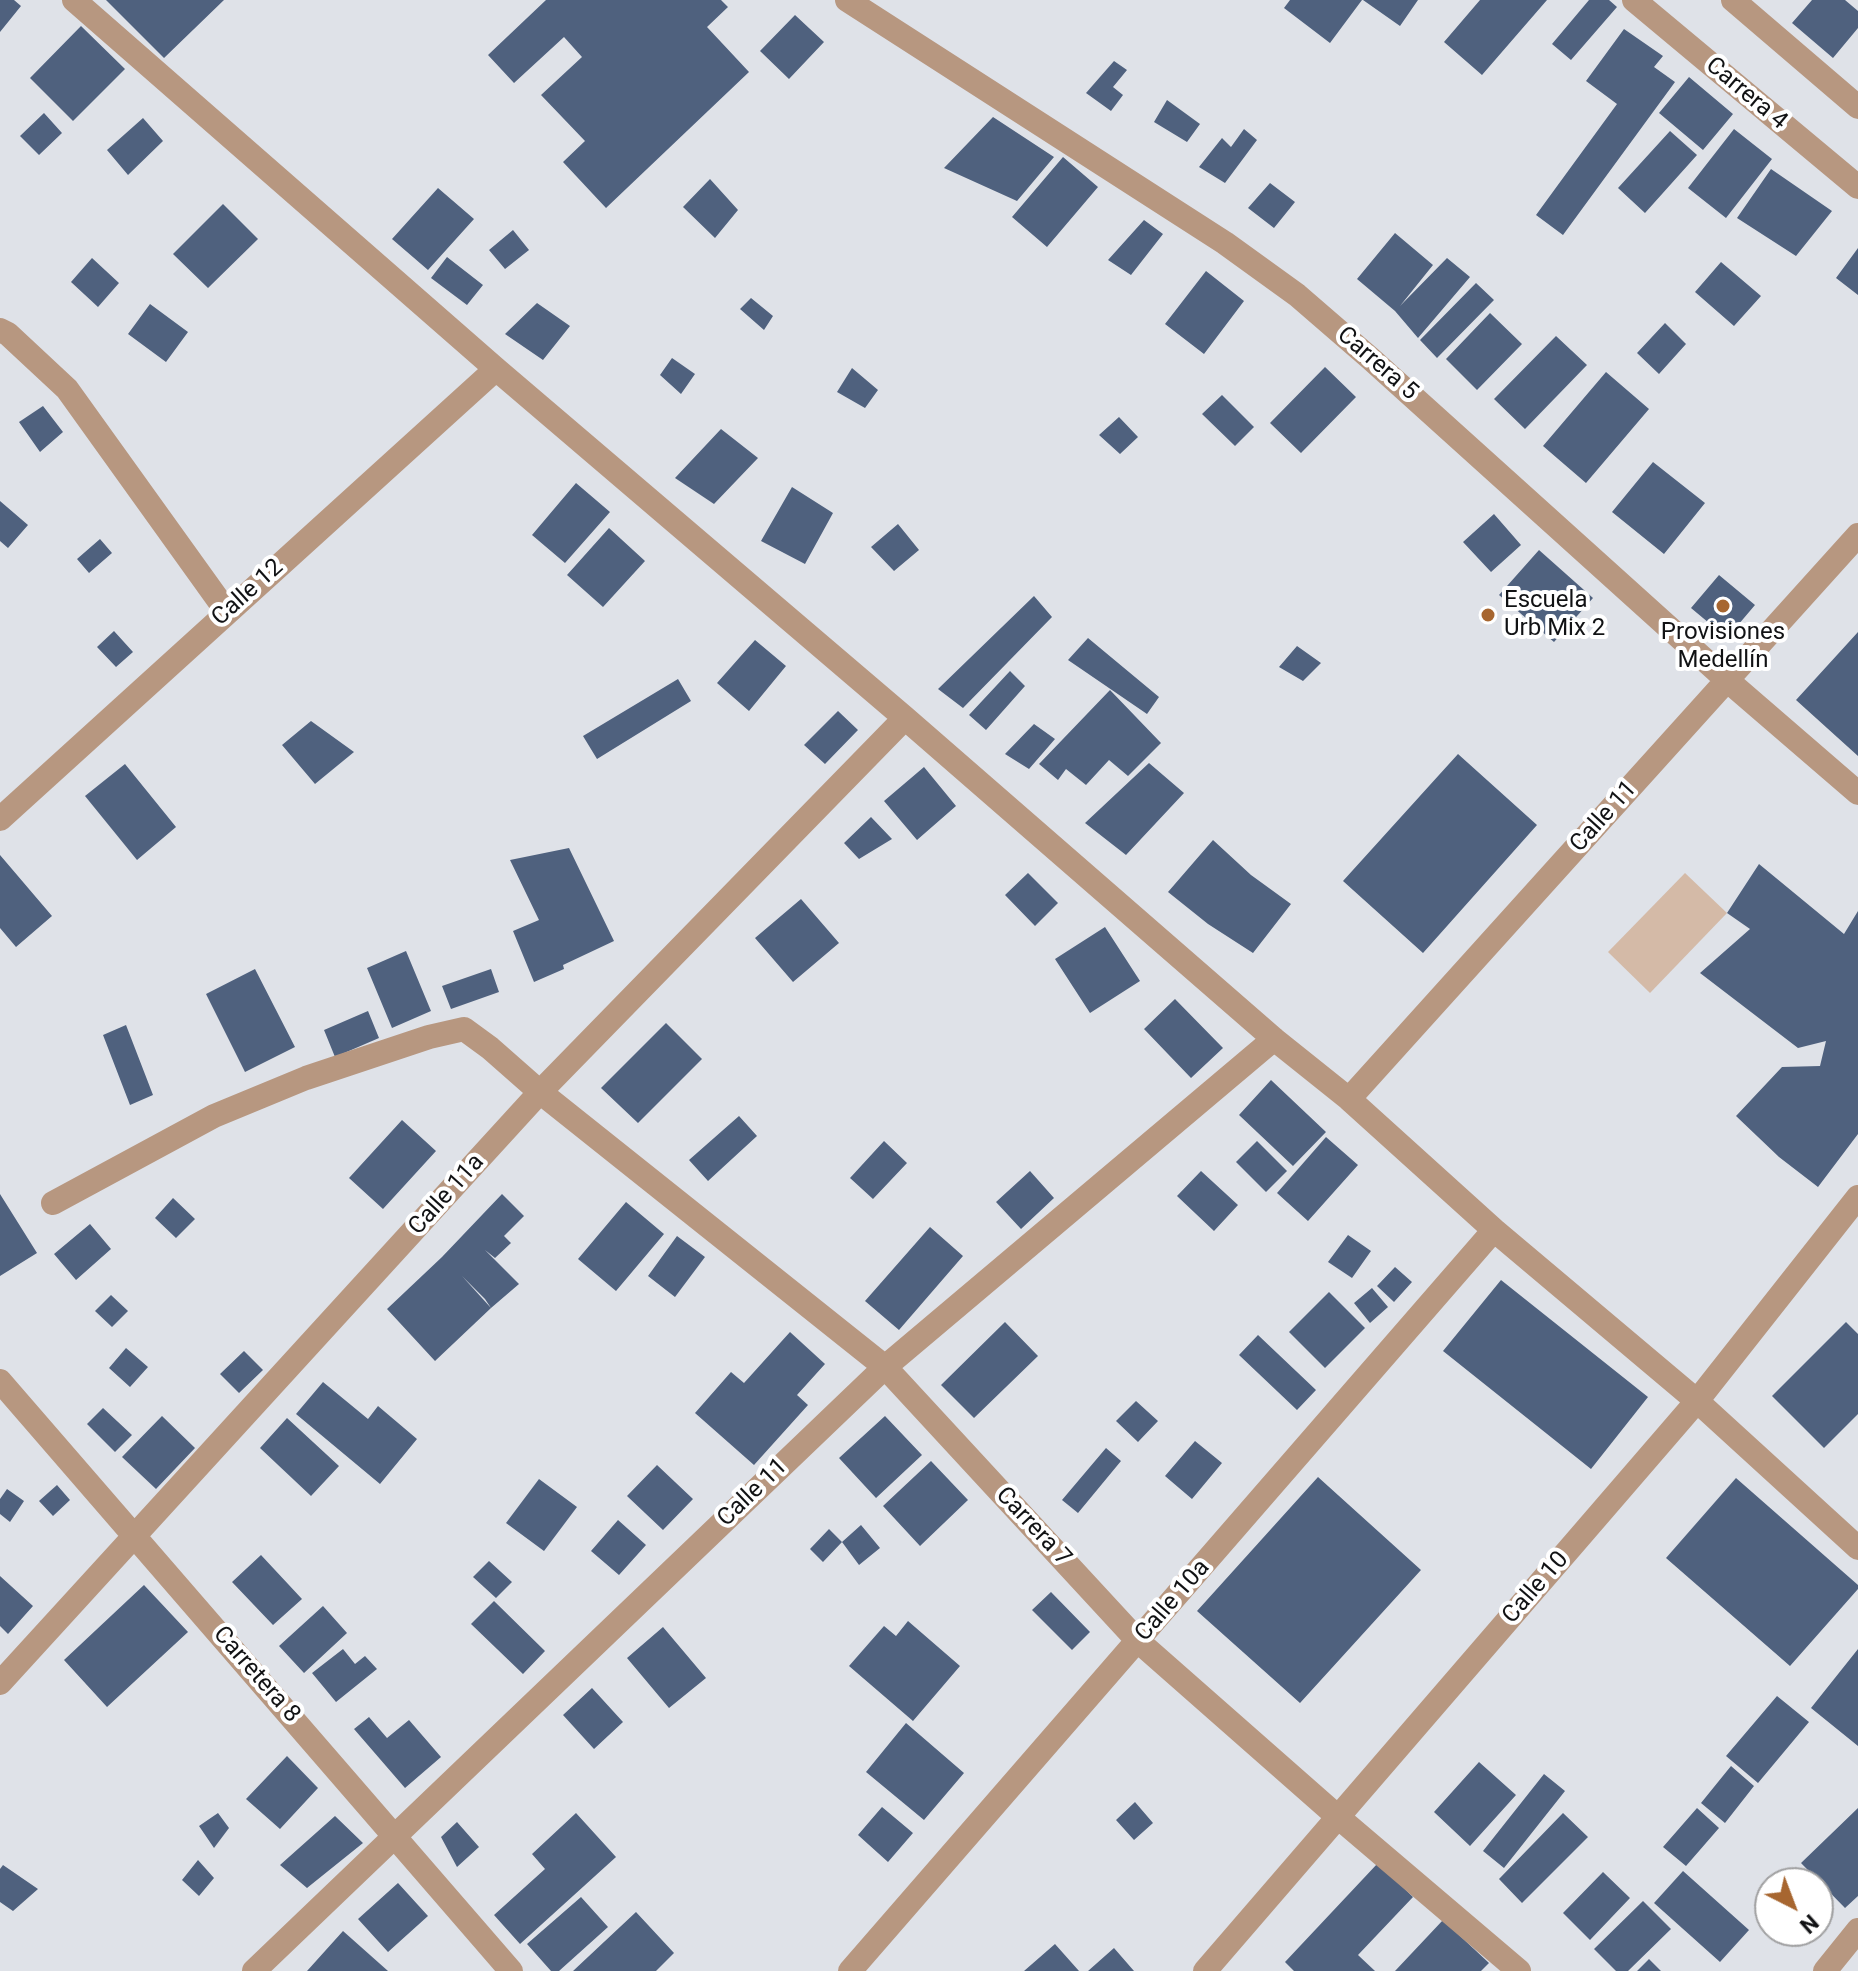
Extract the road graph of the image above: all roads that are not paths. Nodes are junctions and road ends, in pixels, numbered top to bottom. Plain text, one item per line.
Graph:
1 (74, 0) edge
2 (847, 0) edge
3 (1634, 0) edge
4 (1733, 0) edge
5 (1858, 107) edge
6 (1858, 187) edge
7 (0, 330) edge
8 (496, 369) junction
9 (1858, 535) edge
10 (227, 612) junction
11 (1727, 680) junction
12 (905, 718) junction
13 (1858, 793) edge
14 (3, 811) edge
15 (1274, 1039) junction
16 (540, 1092) junction
17 (1349, 1099) junction
18 (1858, 1197) edge
19 (53, 1203) dead end
20 (1494, 1230) junction
21 (885, 1367) junction
22 (0, 1381) edge
23 (1697, 1401) junction
24 (135, 1535) junction
25 (1858, 1548) edge
26 (1138, 1641) junction
27 (0, 1683) edge
28 (1338, 1817) junction
29 (394, 1835) junction
30 (1858, 1930) edge
31 (254, 1971) edge
32 (511, 1971) edge
33 (850, 1971) edge
34 (1205, 1971) edge
35 (1519, 1971) edge
36 (1825, 1971) edge

1 - 8 street
2 - 11 street, Carrera 5
3 - 6 street, Carrera 4
4 - 5 street
7 - 10 street
8 - 10 street, Calle 12
8 - 12 street
9 - 11 street, Calle 11
10 - 14 street, Calle 12
11 - 13 street, Carrera 5
11 - 17 street, Calle 11
12 - 15 street
12 - 16 street, Calle 11a
15 - 17 street
15 - 21 street, Calle 11
16 - 19 street, Carrera 7
16 - 21 street, Carrera 7
16 - 24 street, Calle 11a
17 - 20 street
18 - 23 street, Calle 10
20 - 23 street
20 - 26 street, Calle 10a
21 - 26 street, Carrera 7
21 - 29 street, Calle 11
22 - 24 street, Carretera 8
23 - 25 street
23 - 28 street, Calle 10
24 - 27 street, Calle 11a
24 - 29 street, Carretera 8
26 - 28 street, Carrera 7
26 - 33 street, Calle 10a
28 - 34 street, Calle 10
28 - 35 street, Carrera 7
29 - 31 street, Calle 11
29 - 32 street, Carretera 8
30 - 36 street

